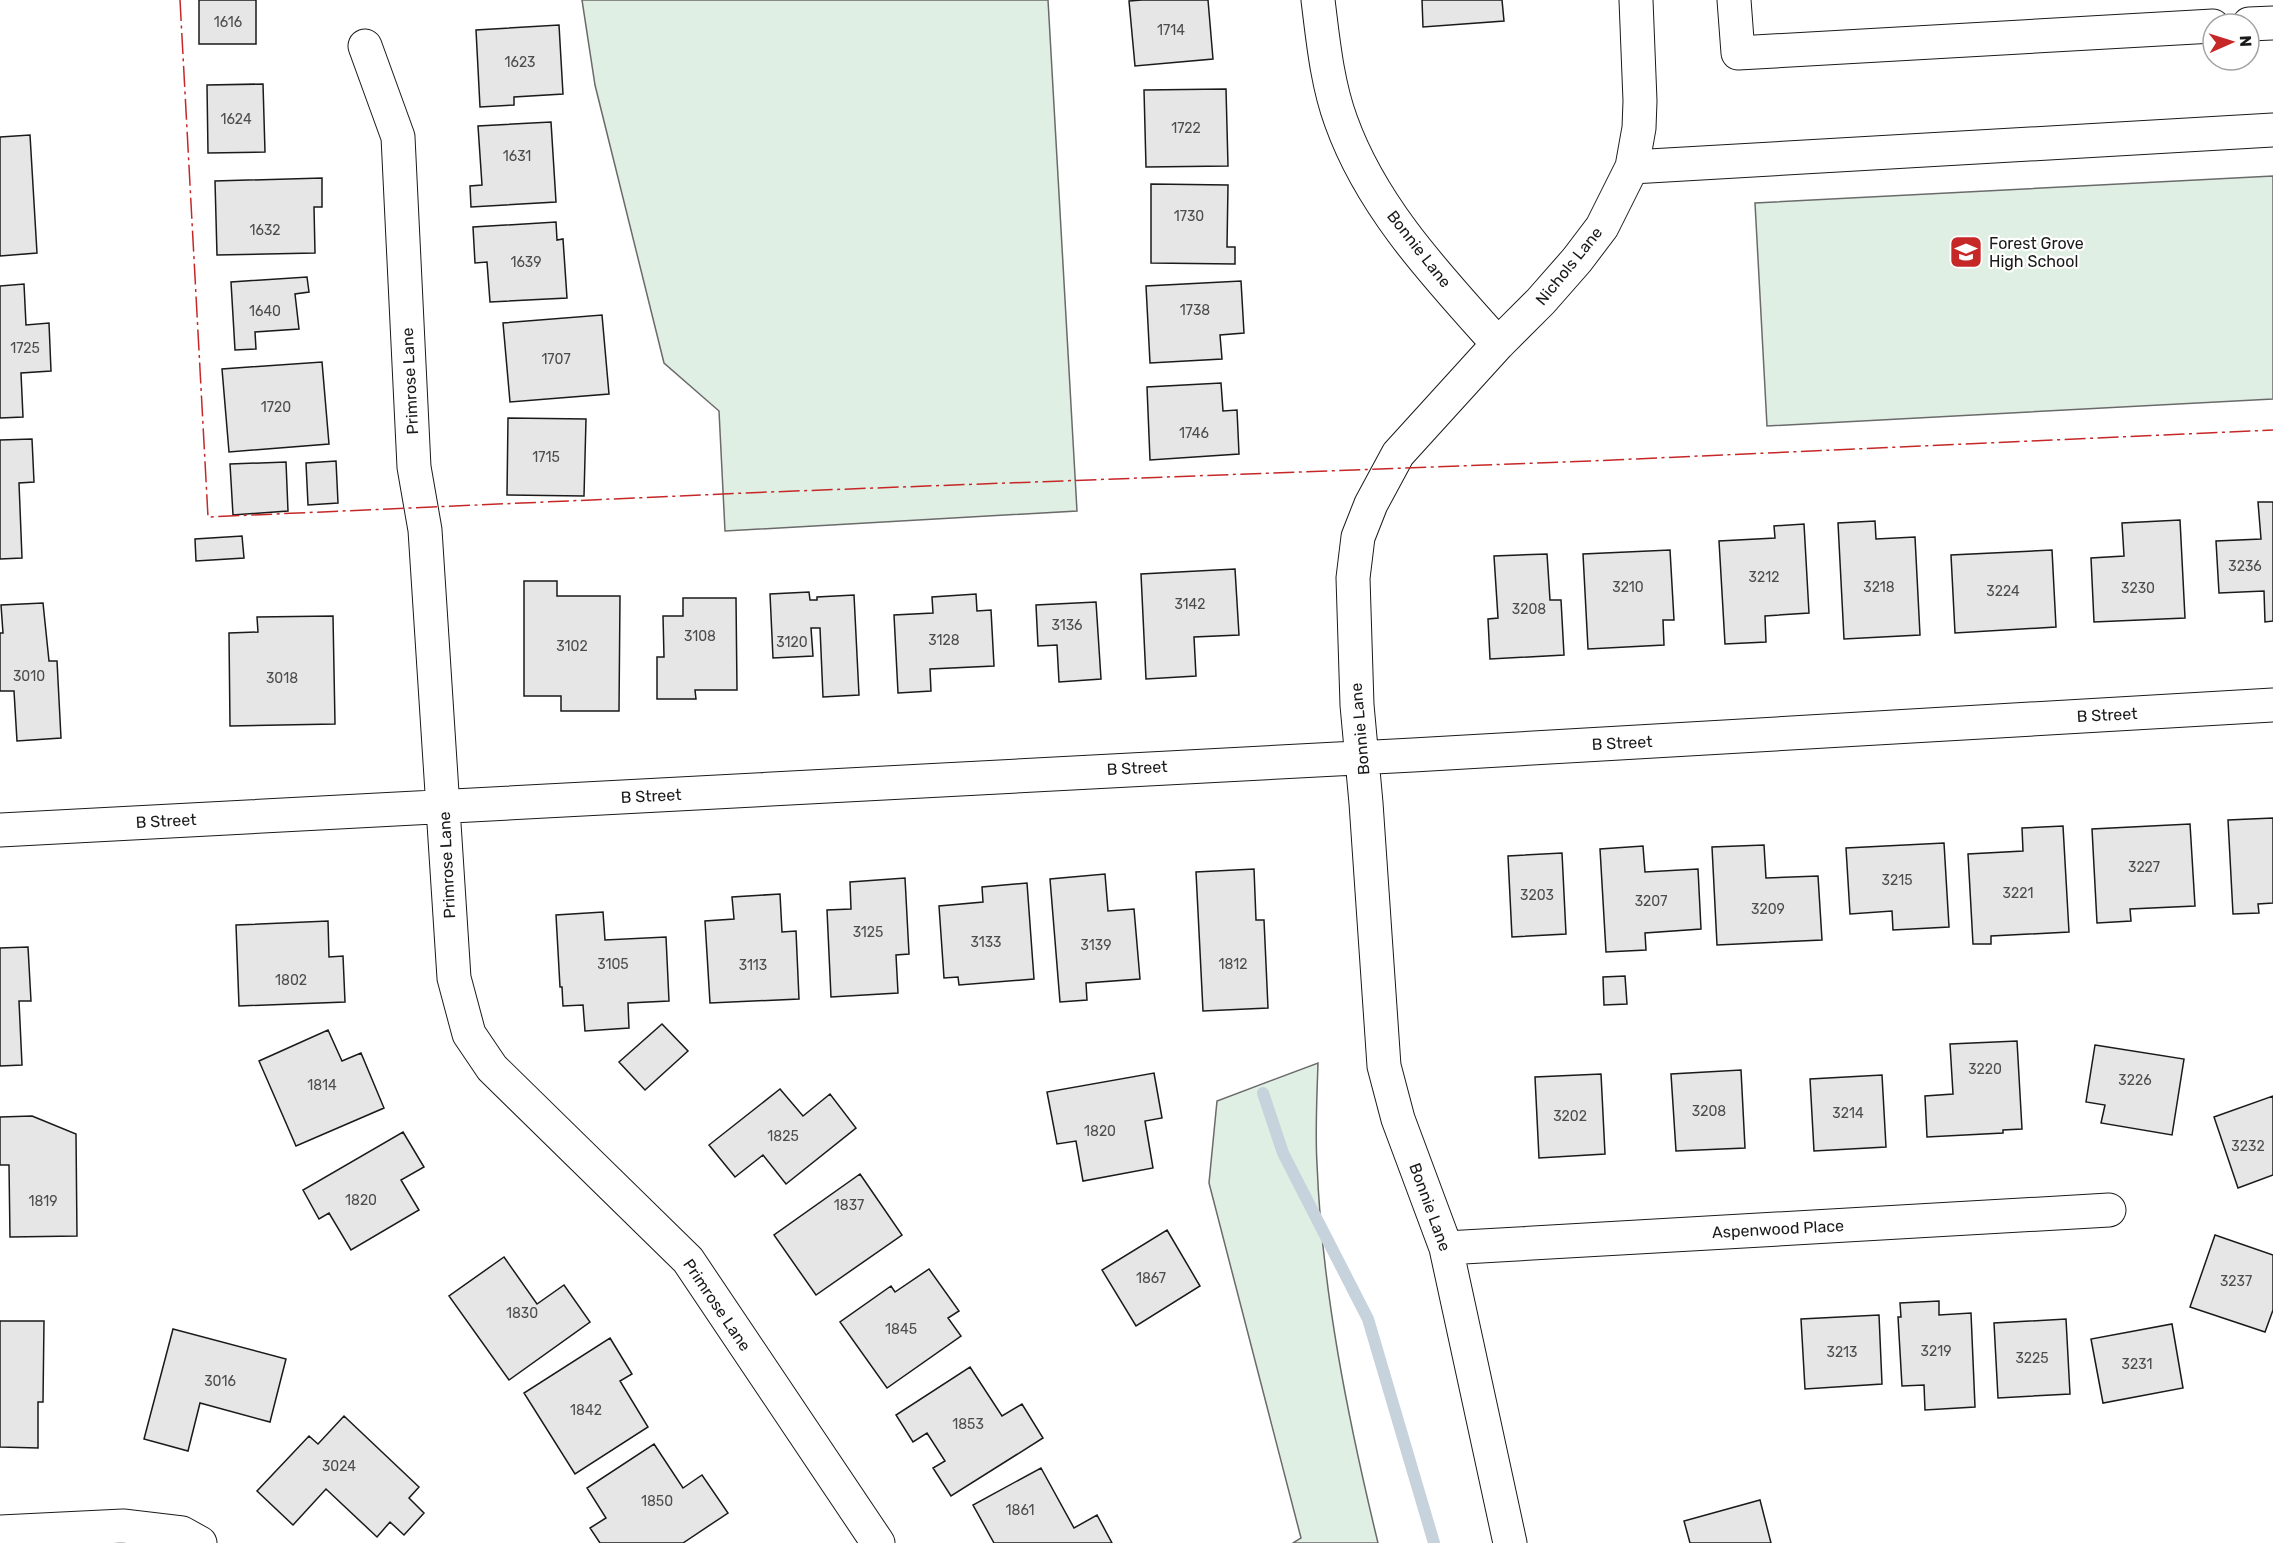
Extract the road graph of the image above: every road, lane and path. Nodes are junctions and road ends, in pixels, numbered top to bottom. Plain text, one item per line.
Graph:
1 (1318, 0) edge
2 (1636, 0) edge
3 (1734, 0) edge
4 (2201, 27) edge
5 (365, 46) dead end
6 (2273, 130) edge
7 (1632, 167) junction
8 (1498, 344) junction
9 (2273, 705) edge
10 (1362, 757) junction
11 (444, 807) junction
12 (0, 830) edge
13 (2109, 1210) dead end
14 (1446, 1248) junction
15 (0, 1532) edge
16 (200, 1543) edge
17 (878, 1543) edge
18 (1510, 1543) edge

1 - 8 street, Bonnie Lane
2 - 7 street, Nichols Lane
3 - 4 street
5 - 11 street, Primrose Lane
6 - 7 street
7 - 8 street, Nichols Lane
8 - 10 street, Bonnie Lane
9 - 10 street, B Street
10 - 11 street, B Street
10 - 14 street, Bonnie Lane
11 - 12 street, B Street
11 - 17 street, Primrose Lane
13 - 14 street, Aspenwood Place
14 - 18 street, Bonnie Lane
15 - 16 street

